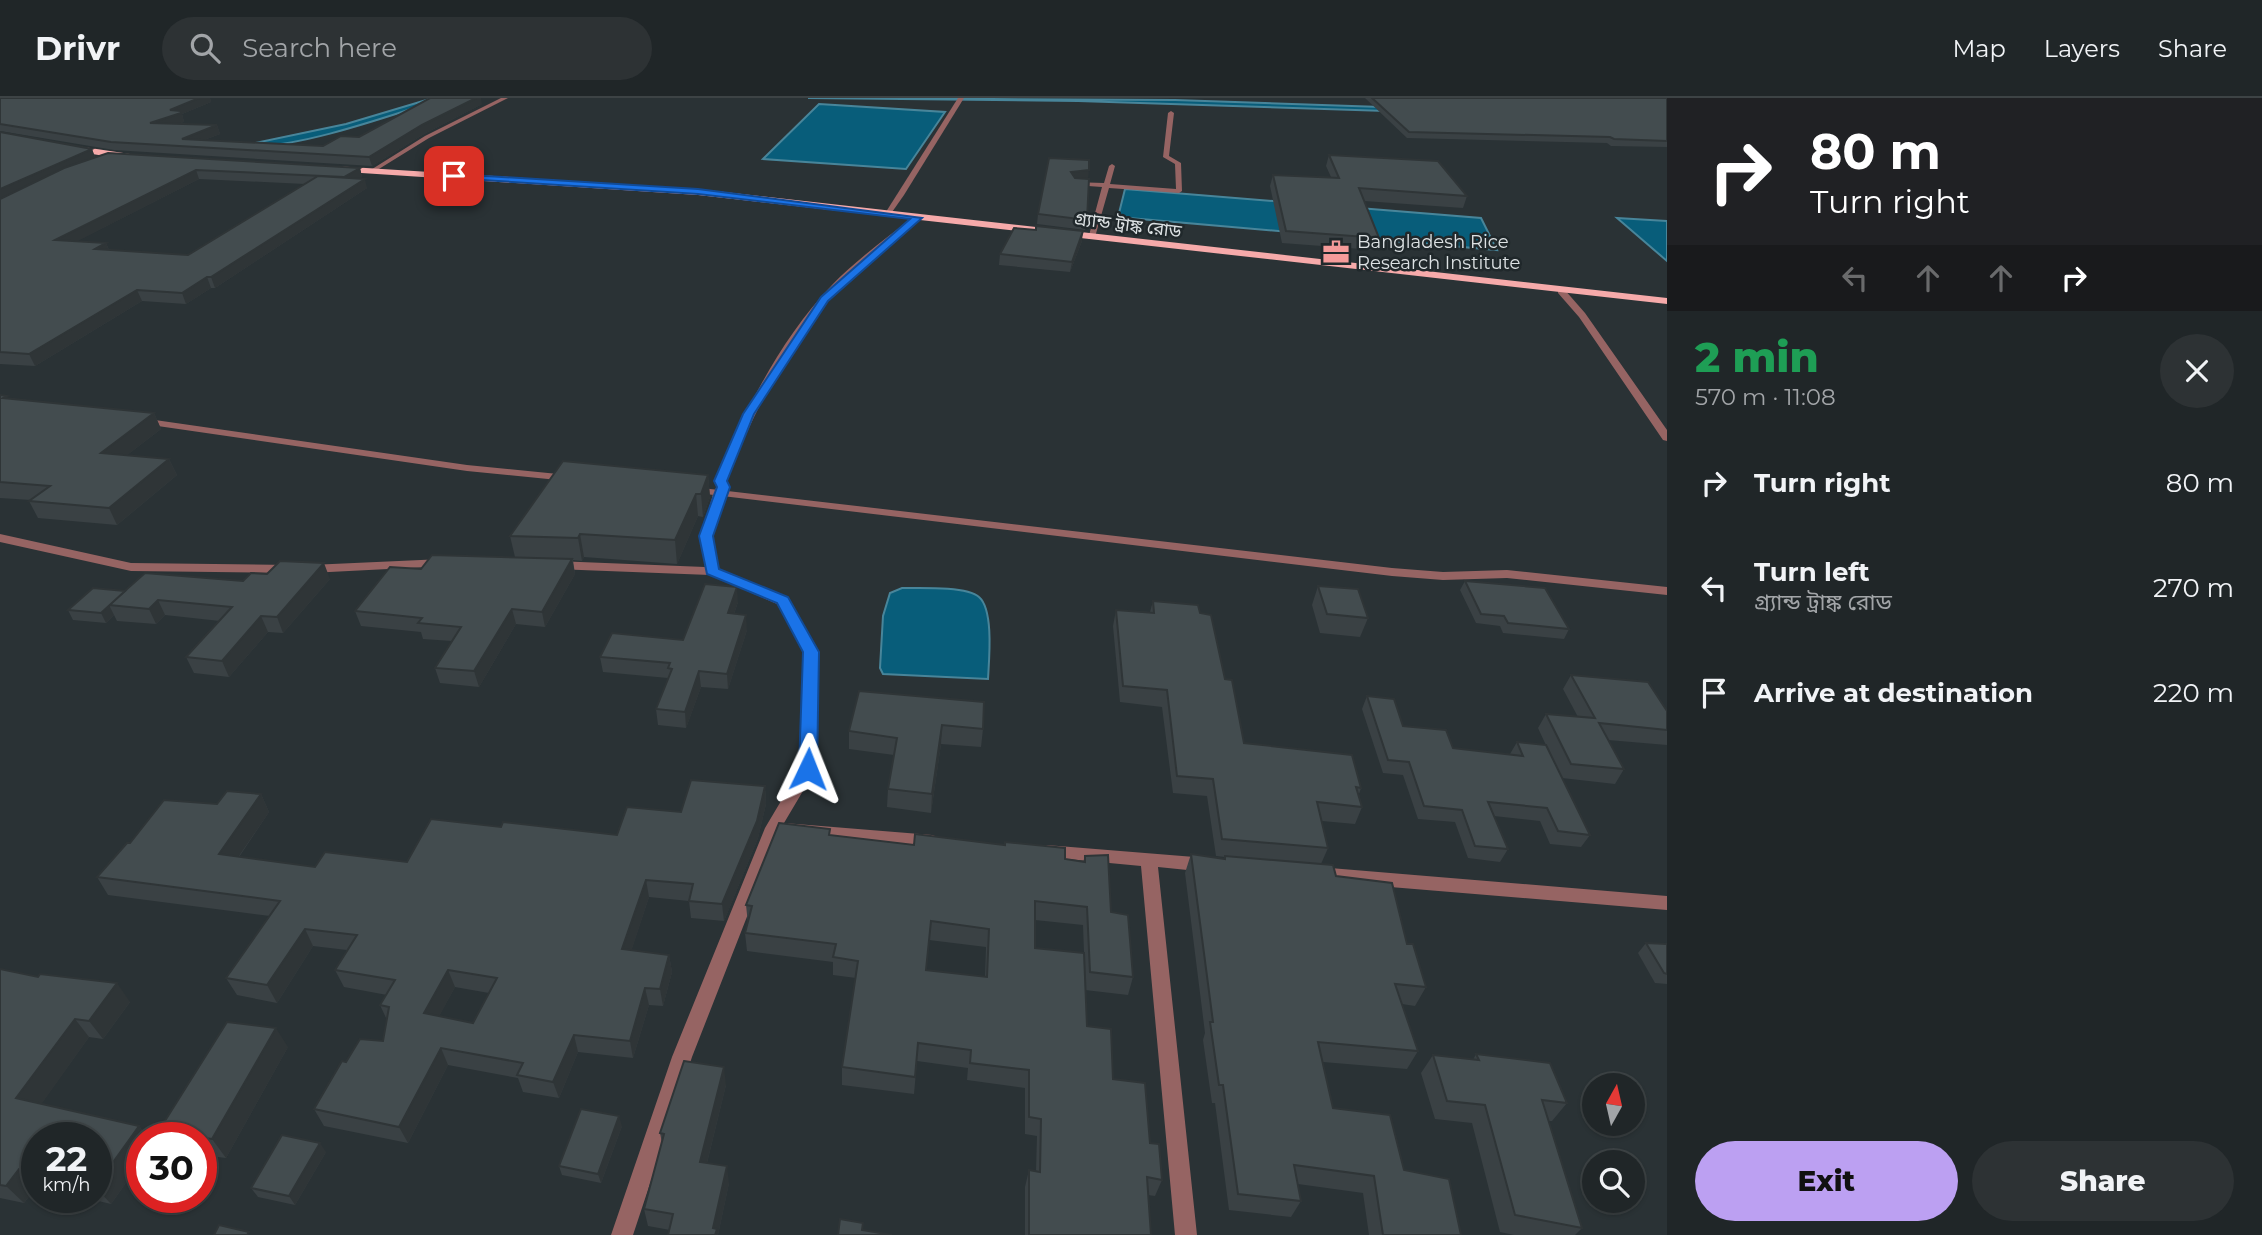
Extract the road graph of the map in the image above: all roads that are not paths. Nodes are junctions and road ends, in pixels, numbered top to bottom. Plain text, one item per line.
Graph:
1 (505, 98) edge
2 (960, 100) edge
3 (1171, 113) dead end
4 (63, 147) edge
5 (114, 156) junction
6 (141, 158) edge
7 (102, 161) edge
8 (1112, 166) dead end
9 (318, 168) edge
10 (372, 171) junction
11 (1074, 183) edge
12 (1106, 186) junction
13 (887, 213) junction
14 (918, 218) junction
15 (1091, 237) junction
16 (1561, 291) junction
17 (1667, 301) edge
18 (122, 418) edge
19 (1667, 438) edge
20 (578, 479) edge
21 (676, 488) edge
22 (0, 538) edge
23 (463, 564) edge
24 (542, 565) edge
25 (712, 571) junction
26 (1667, 592) edge
27 (772, 828) junction
28 (954, 843) edge
29 (1023, 849) edge
30 (1149, 860) junction
31 (1230, 867) edge
32 (1299, 872) edge
33 (1667, 903) edge
34 (622, 1235) edge
35 (1186, 1235) edge

1 - 10 street
2 - 13 street
3 - 12 street
4 - 5 highway
5 - 6 highway
5 - 7 street
8 - 12 street
9 - 10 highway, গ্র্যান্ড ট্রাঙ্ক রোড
10 - 13 highway, গ্র্যান্ড ট্রাঙ্ক রোড
11 - 12 street
12 - 15 street
13 - 14 highway, গ্র্যান্ড ট্রাঙ্ক রোড
14 - 15 highway, গ্র্যান্ড ট্রাঙ্ক রোড
14 - 25 street
15 - 16 highway, গ্র্যান্ড ট্রাঙ্ক রোড
16 - 17 highway, গ্র্যান্ড ট্রাঙ্ক রোড
16 - 19 street
18 - 20 street
21 - 26 street
22 - 23 street
24 - 25 street
25 - 27 street
27 - 28 street
27 - 34 street
29 - 30 street
30 - 31 street
30 - 35 street
32 - 33 street

